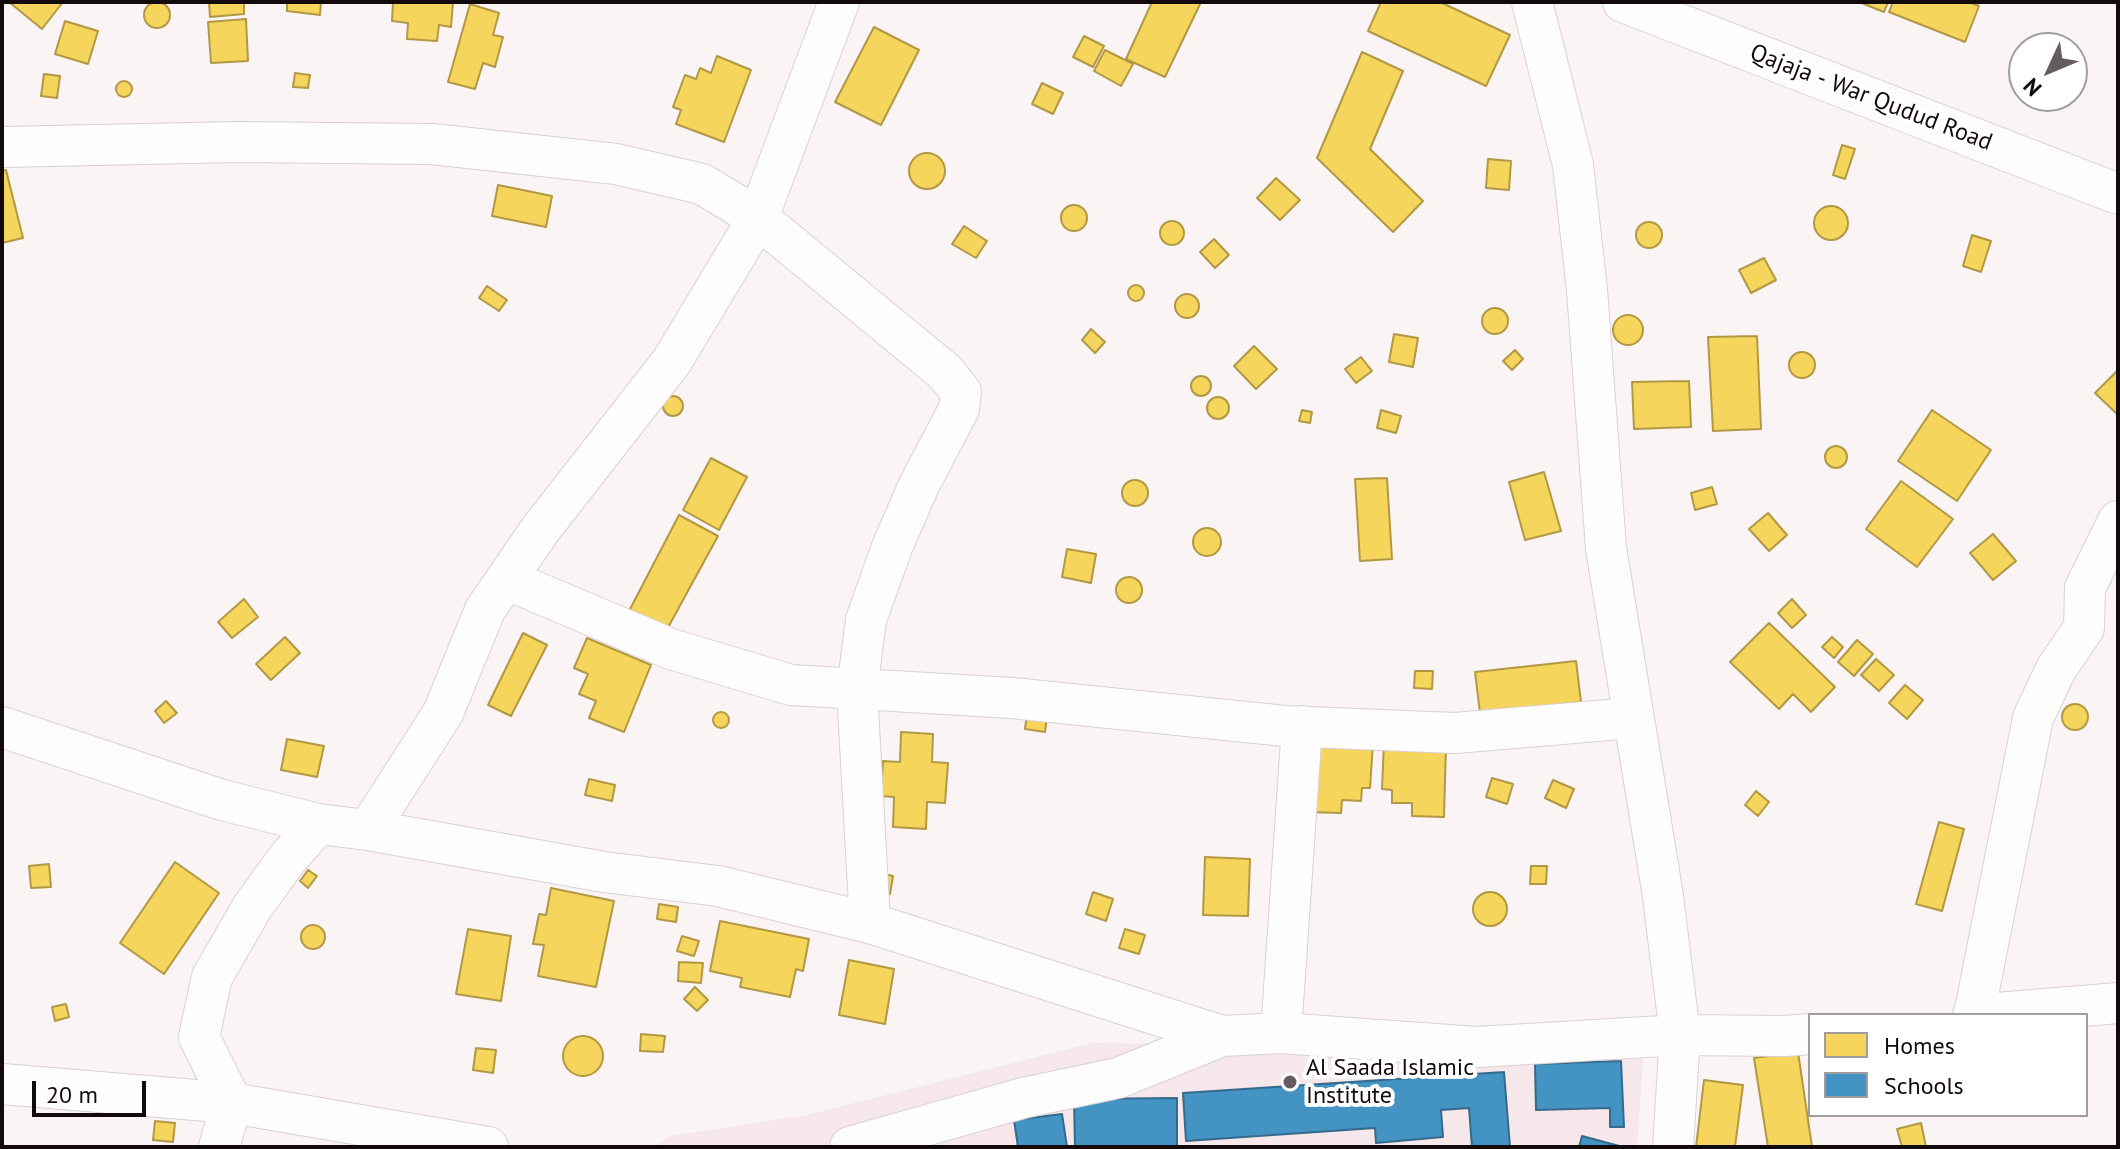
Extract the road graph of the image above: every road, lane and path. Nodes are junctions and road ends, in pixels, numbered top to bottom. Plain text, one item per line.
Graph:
1 (839, 2) edge
2 (1532, 2) edge
3 (1623, 2) edge
4 (2, 147) edge
5 (2118, 194) edge
6 (758, 218) junction
7 (2118, 521) edge
8 (508, 580) junction
9 (857, 690) junction
10 (1632, 718) junction
11 (1302, 726) junction
12 (2, 727) edge
13 (318, 824) junction
14 (368, 830) junction
15 (870, 923) junction
16 (2118, 1003) edge
17 (1974, 1013) edge
18 (1998, 1013) edge
19 (1281, 1033) junction
20 (1808, 1034) edge
21 (1680, 1035) junction
22 (1222, 1036) junction
23 (2, 1084) edge
24 (232, 1103) junction
25 (219, 1147) edge
26 (488, 1147) edge
27 (850, 1147) edge
28 (1673, 1147) edge

1 - 6 street
2 - 10 street
3 - 5 street, Qajaja - War Qudud Road
4 - 6 street
6 - 8 street
6 - 9 street
7 - 17 street
8 - 9 street
8 - 14 street
9 - 11 street
9 - 15 street
10 - 11 street
10 - 21 street
11 - 19 street
12 - 13 street
13 - 14 street
13 - 24 street
14 - 15 street
15 - 22 street
16 - 18 street
19 - 21 street
19 - 22 street
20 - 21 street
21 - 28 street
22 - 27 street
23 - 24 street
24 - 25 street
24 - 26 street

